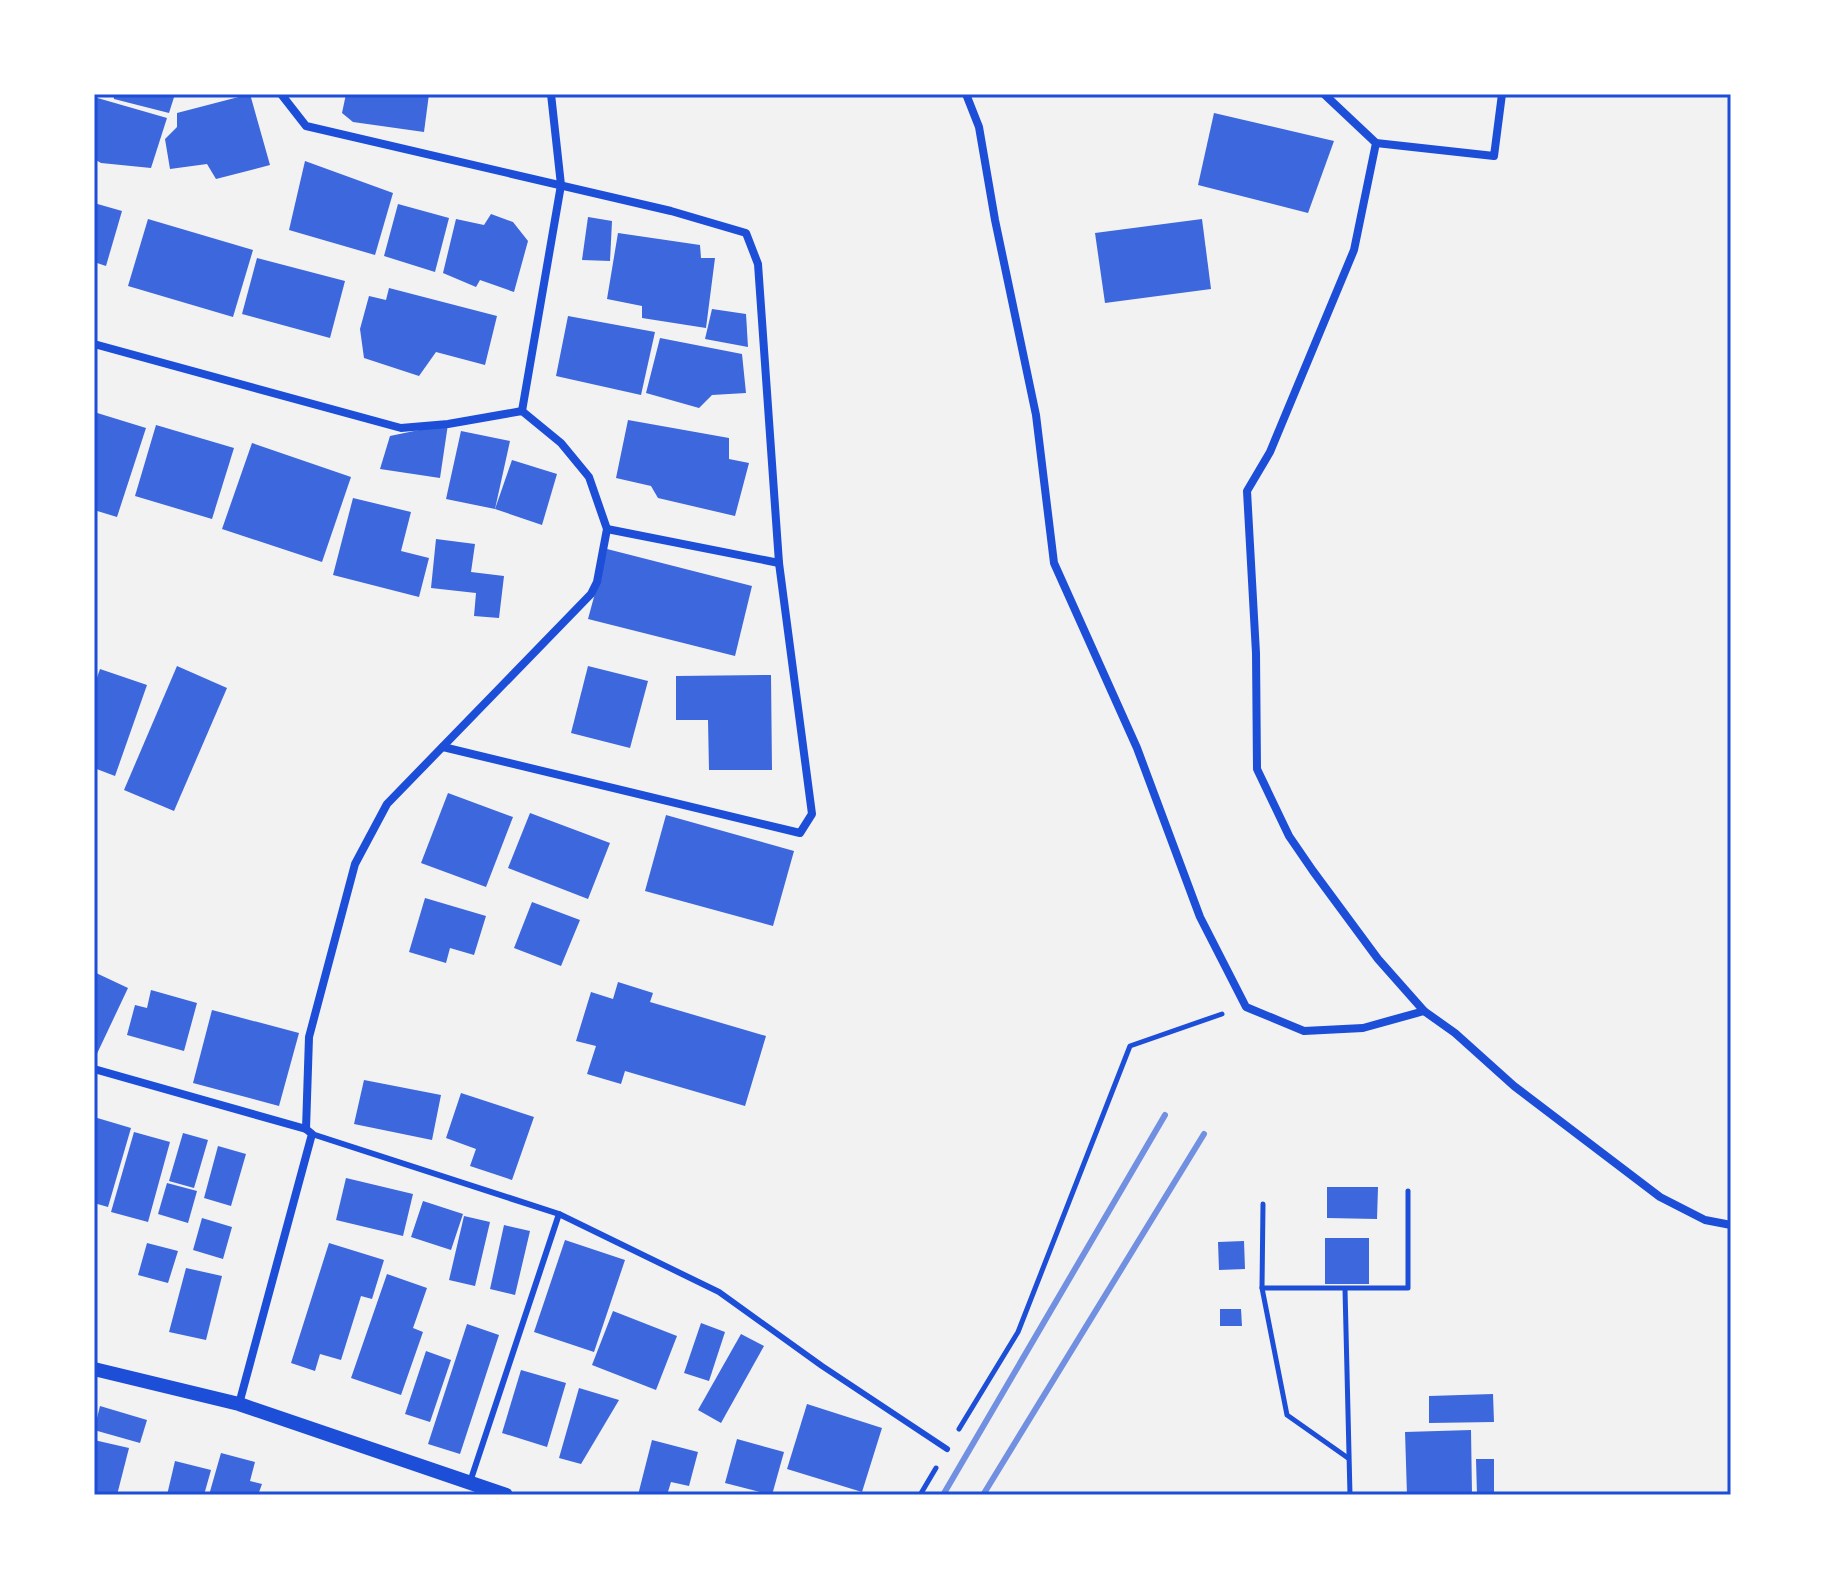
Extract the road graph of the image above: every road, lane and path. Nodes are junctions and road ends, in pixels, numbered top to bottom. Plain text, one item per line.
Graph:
1 (281, 94) edge
2 (551, 94) edge
3 (966, 94) edge
4 (1324, 94) edge
5 (1502, 94) edge
6 (1376, 143) junction
7 (561, 185) junction
8 (94, 344) edge
9 (522, 411) junction
10 (607, 529) junction
11 (779, 563) junction
12 (443, 747) junction
13 (1246, 1007) junction
14 (1424, 1011) junction
15 (94, 1069) edge
16 (309, 1132) junction
17 (1408, 1191) dead end
18 (1263, 1204) dead end
19 (559, 1214) junction
20 (1731, 1225) edge
21 (1262, 1288) junction
22 (1345, 1289) junction
23 (94, 1369) edge
24 (239, 1404) junction
25 (947, 1449) junction
26 (1349, 1459) junction
27 (470, 1482) junction
28 (506, 1495) edge
29 (920, 1495) edge
30 (1350, 1495) edge

1 - 7 street
2 - 7 street
3 - 13 street
4 - 6 street
5 - 6 street
6 - 14 street
7 - 9 street
7 - 11 street
8 - 9 street
9 - 10 street
10 - 11 street
10 - 12 street
11 - 12 street
12 - 16 street
13 - 14 street
13 - 25 path
14 - 20 street
15 - 16 street
16 - 19 lane
16 - 24 street
17 - 22 path
18 - 21 path
19 - 25 lane
19 - 27 lane
21 - 22 path
21 - 26 path
22 - 26 path
23 - 24 street
24 - 27 street
25 - 29 path
26 - 30 path
27 - 28 street

